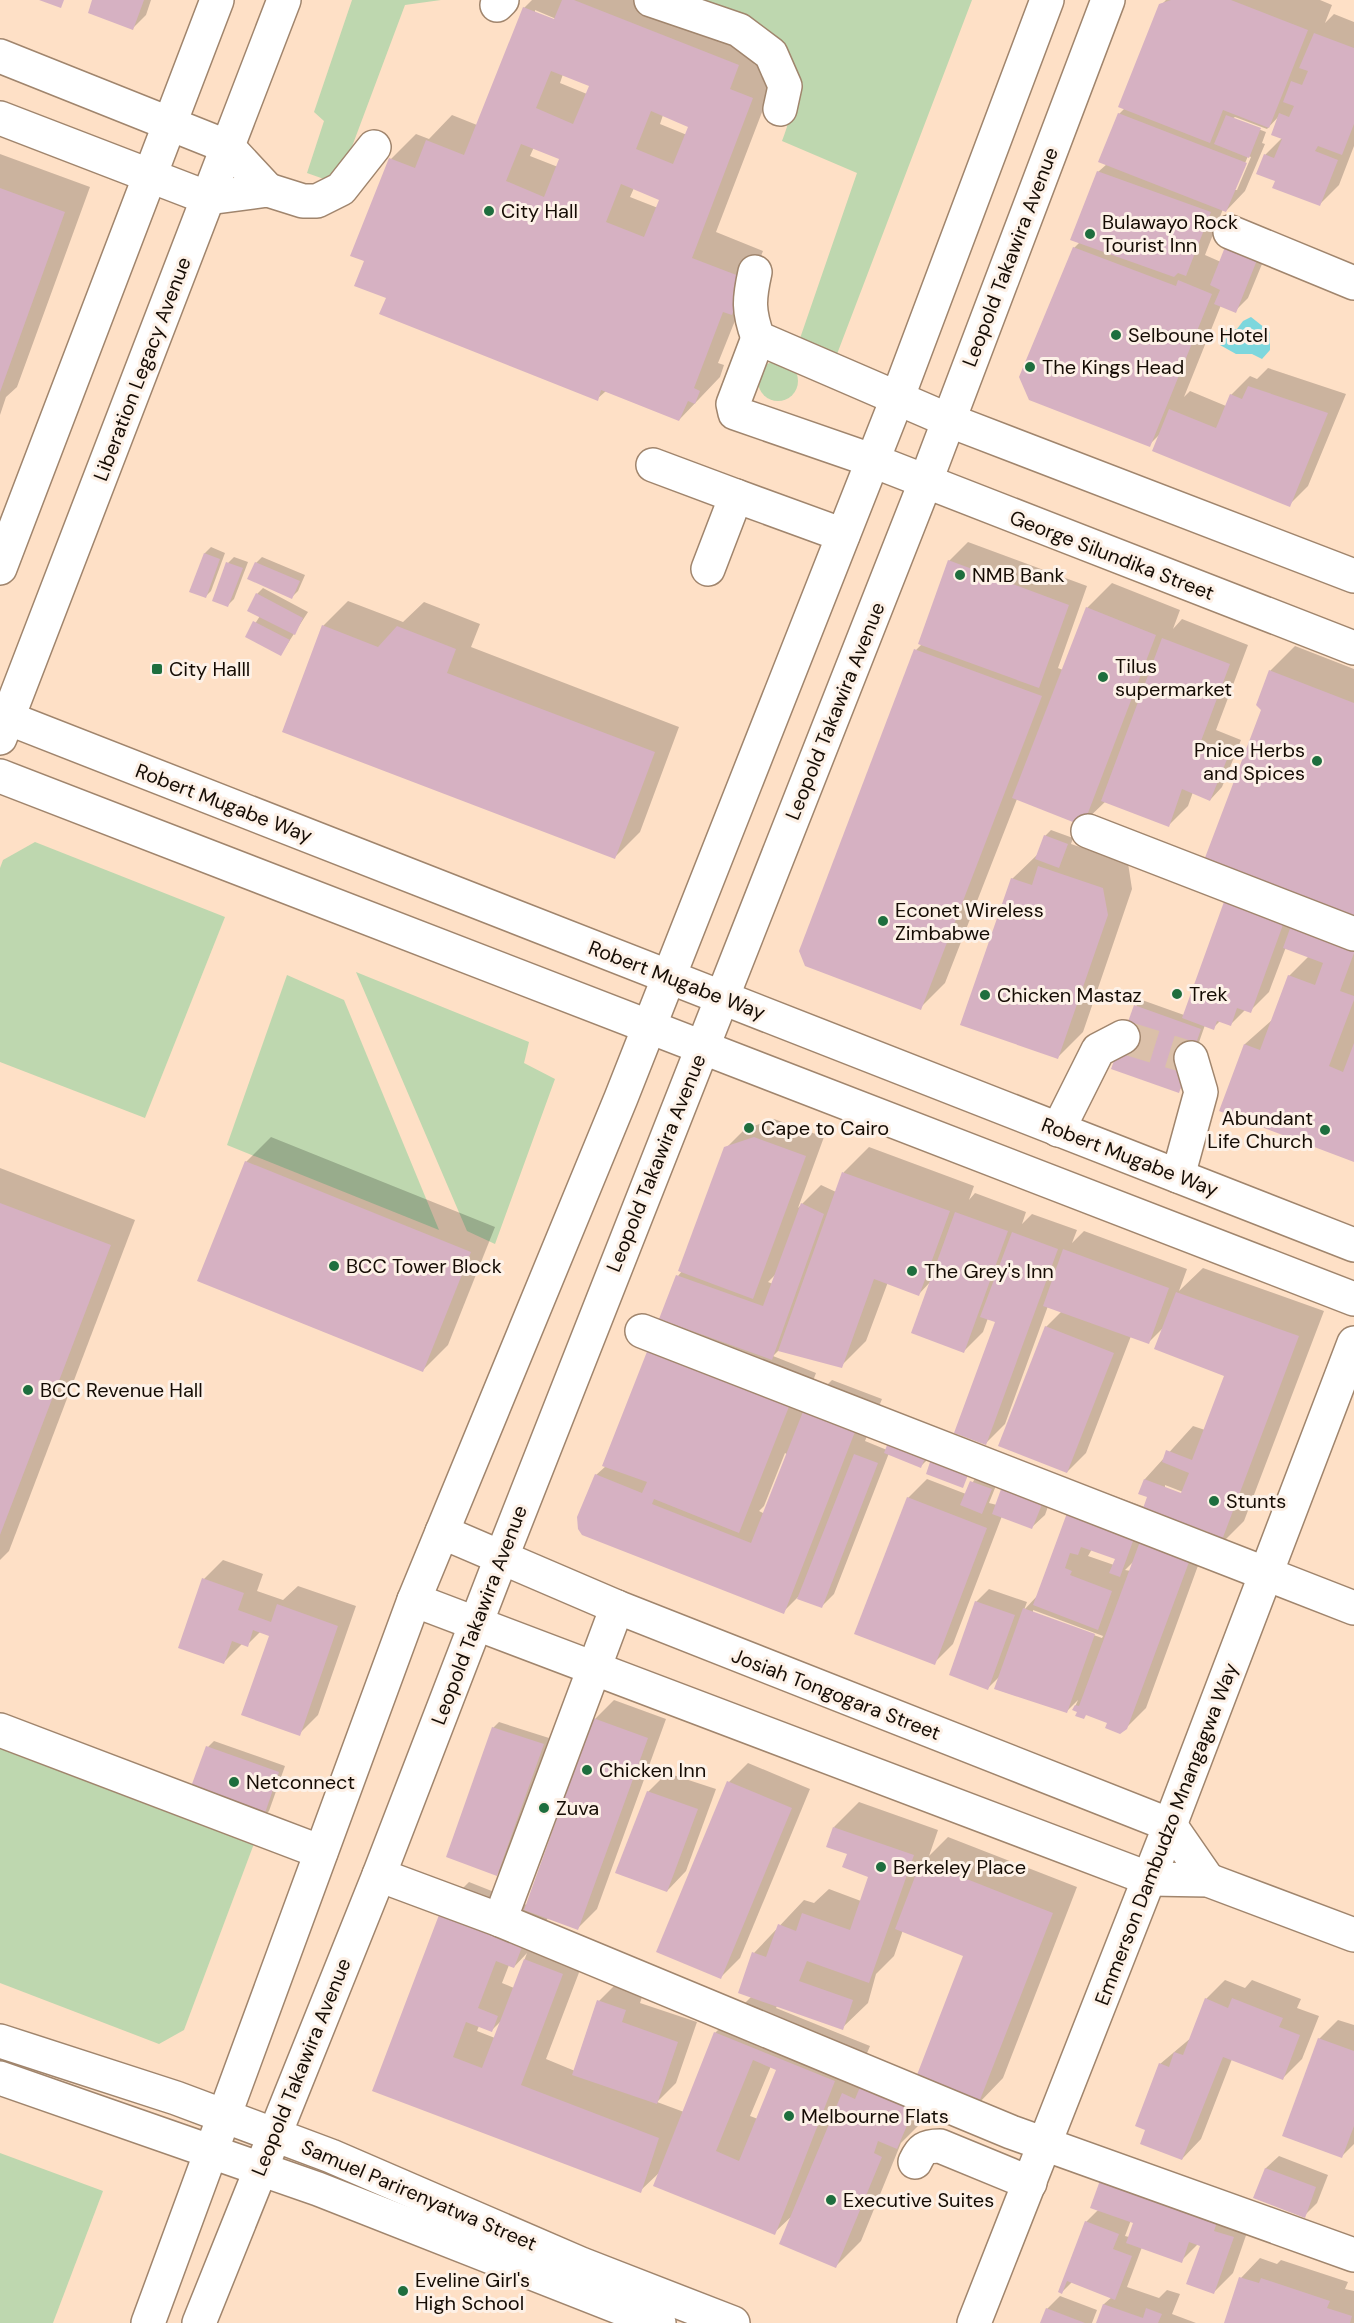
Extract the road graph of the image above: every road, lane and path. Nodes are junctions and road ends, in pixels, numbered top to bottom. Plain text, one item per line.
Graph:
1 (218, 0) edge
2 (284, 0) edge
3 (651, 0) edge
4 (1047, 0) edge
5 (1108, 0) edge
6 (0, 56) edge
7 (780, 109) dead end
8 (0, 117) edge
9 (170, 124) junction
10 (228, 147) junction
11 (374, 147) dead end
12 (150, 176) junction
13 (268, 190) junction
14 (208, 198) junction
15 (1230, 232) dead end
16 (755, 272) dead end
17 (1354, 283) edge
18 (759, 338) junction
19 (897, 399) junction
20 (948, 420) junction
21 (871, 460) junction
22 (653, 465) dead end
23 (925, 483) junction
24 (736, 496) junction
25 (843, 535) junction
26 (0, 568) edge
27 (708, 569) dead end
28 (1354, 576) edge
29 (1354, 648) edge
30 (3, 724) edge
31 (0, 776) edge
32 (1088, 831) dead end
33 (1354, 934) edge
34 (669, 977) junction
35 (722, 998) junction
36 (649, 1027) junction
37 (1123, 1037) dead end
38 (702, 1047) junction
39 (1191, 1058) dead end
40 (1059, 1130) junction
41 (1178, 1176) junction
42 (1354, 1245) edge
43 (1354, 1299) edge
44 (642, 1331) dead end
45 (1354, 1343) edge
46 (442, 1532) junction
47 (501, 1556) junction
48 (1265, 1575) junction
49 (414, 1600) junction
50 (617, 1607) junction
51 (1354, 1608) edge
52 (476, 1624) junction
53 (594, 1669) junction
54 (0, 1730) edge
55 (1170, 1825) junction
56 (321, 1852) junction
57 (379, 1875) junction
58 (1150, 1879) junction
59 (1208, 1880) junction
60 (500, 1920) junction
61 (1354, 1935) edge
62 (0, 2041) edge
63 (0, 2078) edge
64 (224, 2116) junction
65 (274, 2135) junction
66 (1045, 2144) junction
67 (210, 2151) junction
68 (915, 2163) dead end
69 (260, 2168) junction
70 (1029, 2183) junction
71 (1354, 2255) edge
72 (148, 2323) edge
73 (199, 2323) edge
74 (659, 2323) edge
75 (734, 2323) edge
76 (974, 2323) edge

1 - 9 main road
2 - 10 main road, Liberation Legacy Avenue
3 - 7 main road
4 - 19 main road
5 - 20 main road, Leopold Takawira Avenue
6 - 9 main road
8 - 12 main road
9 - 10 main road
9 - 12 main road
10 - 13 main road
10 - 14 main road, Liberation Legacy Avenue
11 - 13 main road
12 - 14 main road
12 - 26 main road
13 - 14 main road
14 - 30 main road, Liberation Legacy Avenue
15 - 17 main road
16 - 18 main road
18 - 19 main road
18 - 21 main road, George Silundika Street
19 - 20 main road
19 - 21 main road
20 - 23 main road, Leopold Takawira Avenue
20 - 28 main road
21 - 23 main road, George Silundika Street
21 - 25 main road
22 - 24 main road
23 - 29 main road, George Silundika Street
23 - 35 main road, Leopold Takawira Avenue
24 - 25 main road
24 - 27 main road
25 - 34 main road
30 - 34 main road, Robert Mugabe Way
31 - 36 main road
32 - 33 main road
34 - 35 main road, Robert Mugabe Way
34 - 36 main road
35 - 38 main road, Leopold Takawira Avenue
35 - 40 main road, Robert Mugabe Way
36 - 38 main road
36 - 46 main road
37 - 40 main road
38 - 43 main road
38 - 47 main road, Leopold Takawira Avenue
39 - 41 main road
40 - 41 main road, Robert Mugabe Way
41 - 42 main road, Robert Mugabe Way
44 - 48 main road
45 - 48 main road, Emmerson Dambudzo Mnangagwa Way
46 - 47 main road, Josiah Tongogara Street
46 - 49 main road
47 - 50 main road, Josiah Tongogara Street
47 - 52 main road, Leopold Takawira Avenue
48 - 51 main road
48 - 55 main road, Emmerson Dambudzo Mnangagwa Way
49 - 52 main road
49 - 56 main road
50 - 53 main road
50 - 55 main road, Josiah Tongogara Street
52 - 53 main road
52 - 57 main road, Leopold Takawira Avenue
53 - 58 main road
53 - 60 main road
54 - 56 main road
55 - 58 main road, Emmerson Dambudzo Mnangagwa Way
55 - 59 main road
56 - 64 main road
57 - 60 main road
57 - 65 main road, Leopold Takawira Avenue
58 - 59 main road
58 - 66 main road, Emmerson Dambudzo Mnangagwa Way
59 - 61 main road
60 - 66 main road
62 - 64 main road, Samuel Parirenyatwa Street
63 - 67 main road, Samuel Parirenyatwa Street
64 - 65 main road, Samuel Parirenyatwa Street
64 - 67 main road
65 - 69 main road, Leopold Takawira Avenue
65 - 75 main road, Samuel Parirenyatwa Street
66 - 70 main road, Emmerson Dambudzo Mnangagwa Way
66 - 71 main road
67 - 69 main road, Samuel Parirenyatwa Street
67 - 72 main road
68 - 70 main road
69 - 73 main road, Leopold Takawira Avenue
69 - 74 main road, Samuel Parirenyatwa Street
70 - 76 main road, Emmerson Dambudzo Mnangagwa Way

